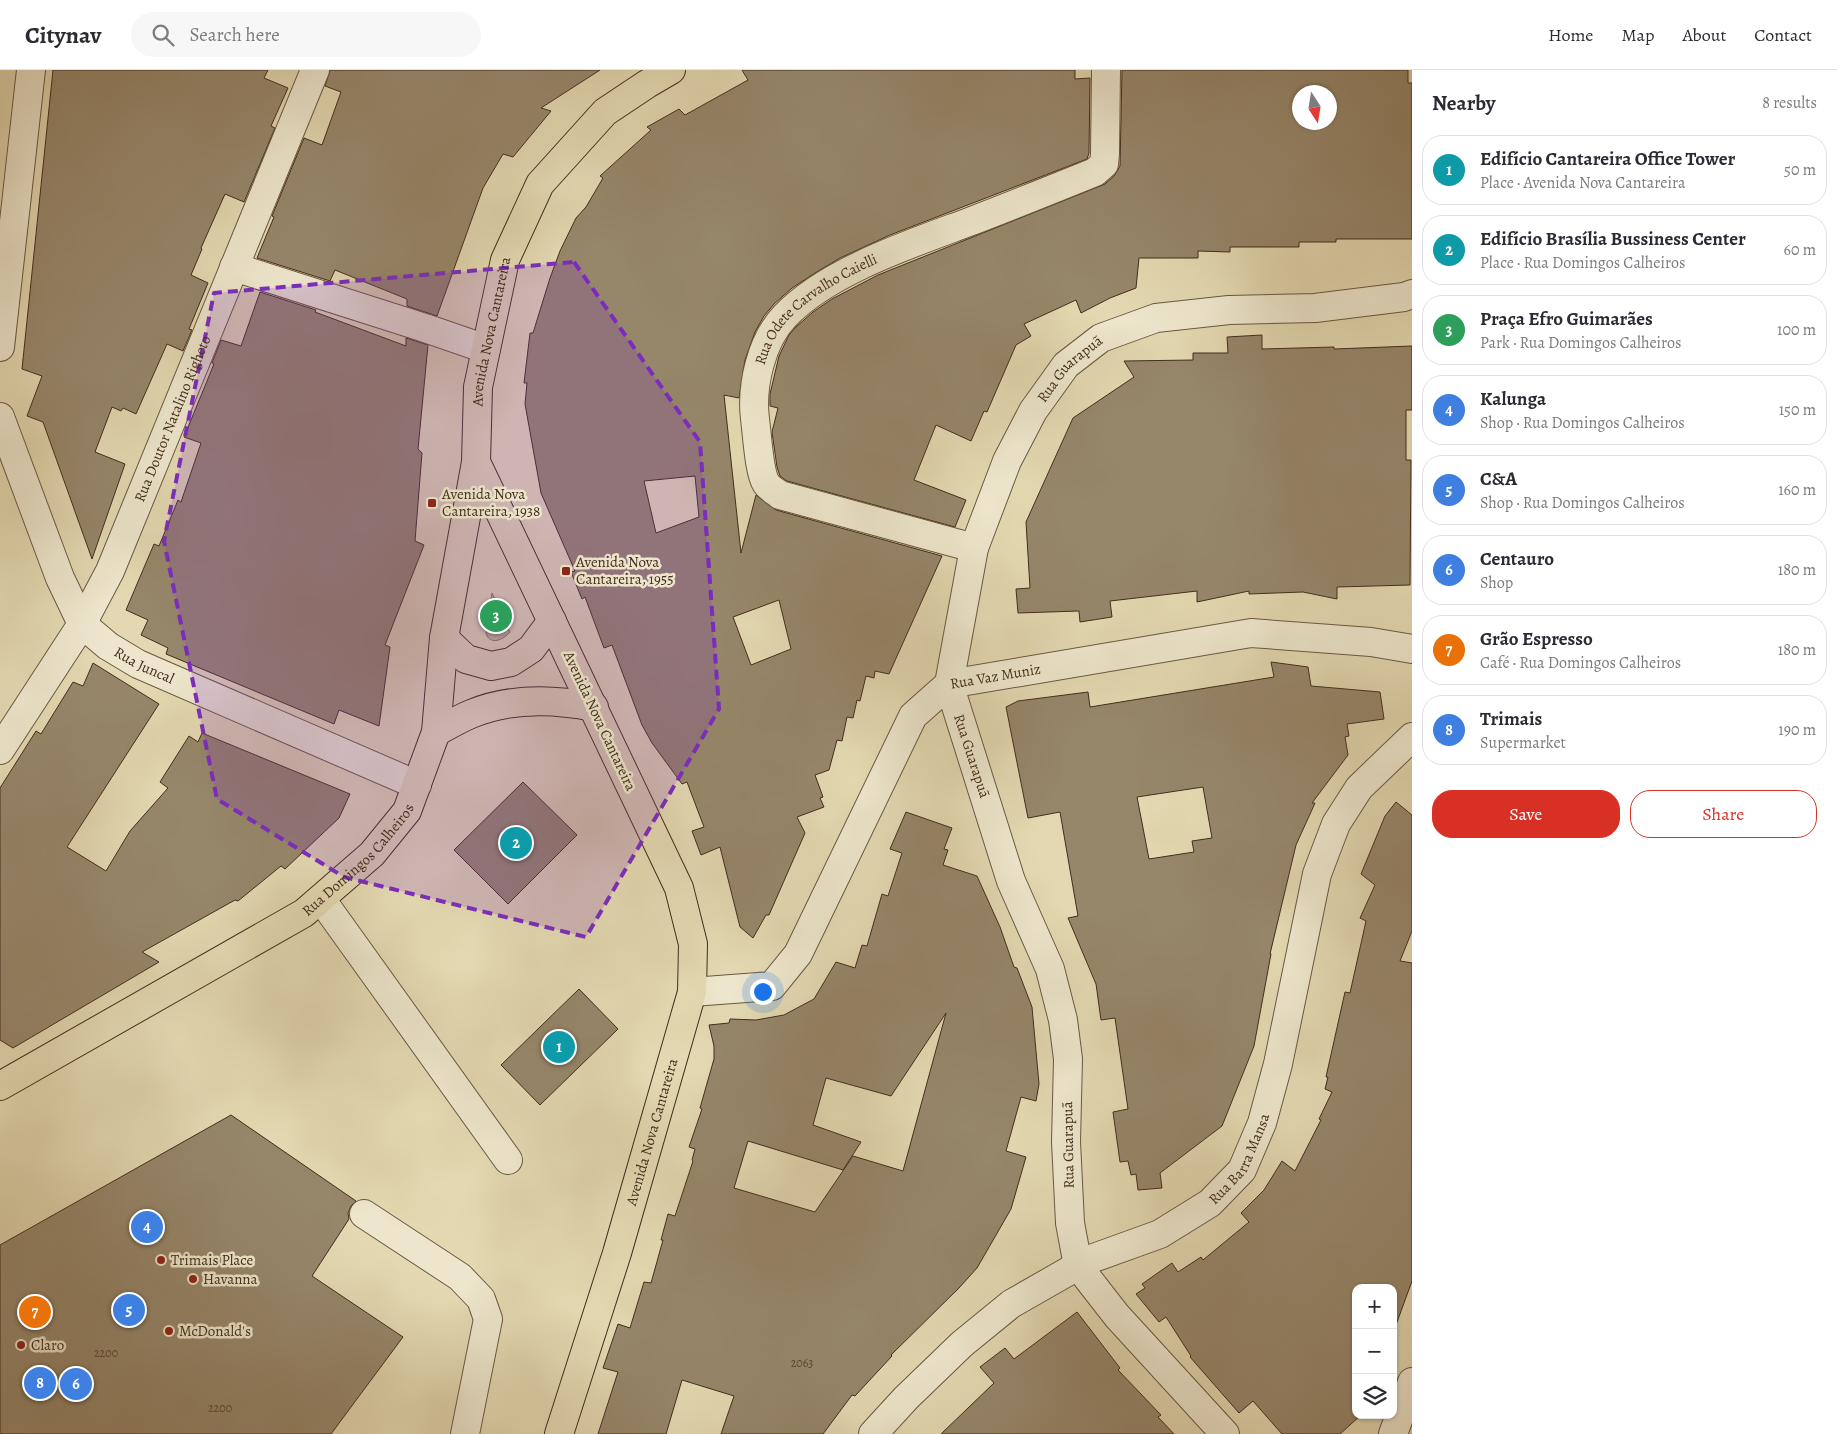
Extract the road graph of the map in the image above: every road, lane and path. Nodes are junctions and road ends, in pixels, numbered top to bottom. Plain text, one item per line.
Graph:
1 (31, 70) edge
2 (315, 70) edge
3 (671, 70) edge
4 (1106, 70) edge
5 (234, 267) junction
6 (1412, 294) edge
7 (0, 347) edge
8 (486, 349) junction
9 (0, 417) edge
10 (476, 462) junction
11 (974, 548) junction
12 (552, 621) junction
13 (82, 624) junction
14 (444, 638) junction
15 (1412, 649) edge
16 (949, 684) junction
17 (594, 708) junction
18 (436, 732) junction
19 (1412, 737) edge
20 (0, 750) edge
21 (417, 785) junction
22 (321, 899) junction
23 (692, 992) junction
24 (0, 1086) edge
25 (508, 1160) dead end
26 (364, 1214) dead end
27 (1078, 1266) junction
28 (1412, 1382) edge
29 (465, 1434) edge
30 (560, 1434) edge
31 (873, 1434) edge
32 (1225, 1434) edge
33 (1393, 1434) edge

1 - 7 street
2 - 5 street, Rua Doutor Natalino Righeto
3 - 8 main road, Avenida Nova Cantareira
4 - 11 street, Rua Odete Carvalho Caielli
5 - 8 street
5 - 13 street, Rua Doutor Natalino Righeto
6 - 11 street, Rua Guarapuã
8 - 10 main road, Avenida Nova Cantareira
9 - 13 street, Rua Juncal
10 - 12 main road, Avenida Nova Cantareira
10 - 14 main road, Rua Domingos Calheiros
11 - 16 street, Rua Guarapuã
12 - 14 main road
12 - 17 main road, Avenida Nova Cantareira
13 - 20 street, Rua Doutor Natalino Righeto
13 - 21 street, Rua Juncal
14 - 18 main road, Rua Domingos Calheiros
15 - 16 street, Rua Vaz Muniz
16 - 23 street, Rua Vaz Muniz
16 - 27 street, Rua Guarapuã
17 - 18 main road
17 - 23 main road, Avenida Nova Cantareira
18 - 21 main road, Rua Domingos Calheiros
19 - 27 street, Rua Barra Mansa
21 - 22 main road, Rua Domingos Calheiros
22 - 24 main road, Rua Domingos Calheiros
22 - 25 street
23 - 30 main road, Avenida Nova Cantareira
26 - 29 street
27 - 31 street, Rua Barra Mansa
27 - 32 street, Rua Guarapuã
28 - 33 street

